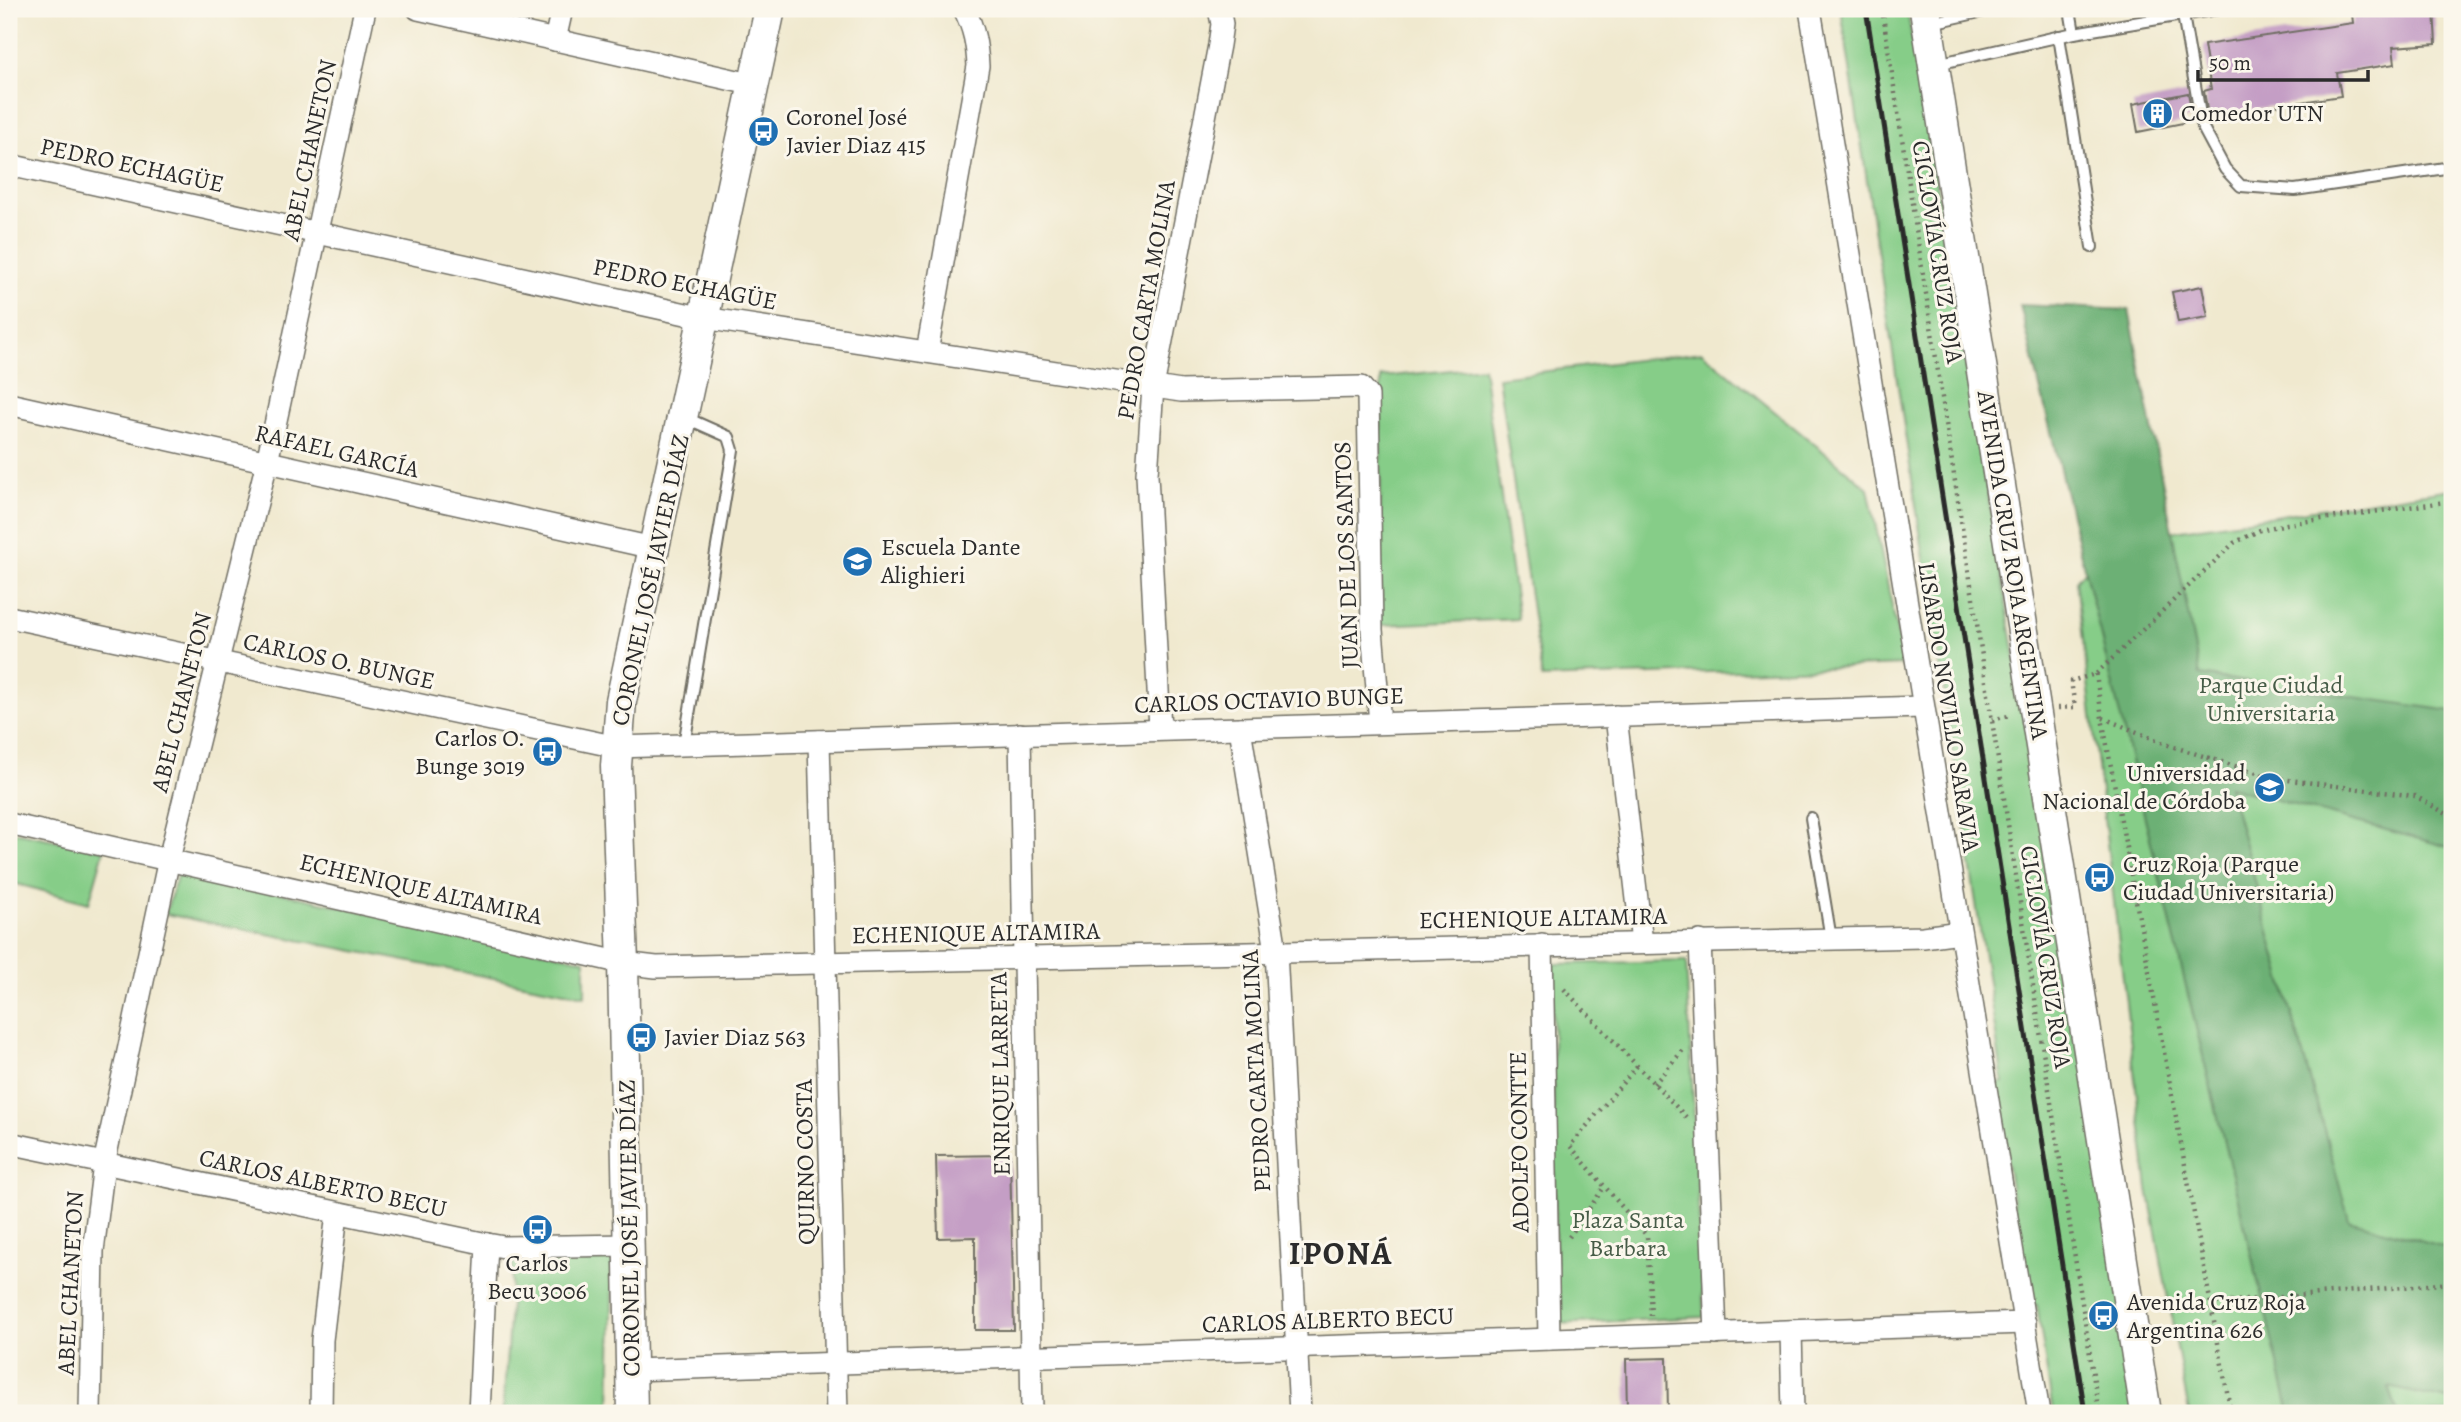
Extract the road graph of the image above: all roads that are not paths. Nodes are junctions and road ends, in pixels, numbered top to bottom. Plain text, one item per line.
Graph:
1 (365, 9) edge
2 (418, 9) edge
3 (562, 9) edge
4 (770, 9) edge
5 (964, 9) edge
6 (1219, 9) edge
7 (1810, 9) edge
8 (1993, 9) edge
9 (2070, 9) edge
10 (2218, 9) edge
11 (2182, 11) edge
12 (1927, 16) edge
13 (2074, 33) junction
14 (2059, 36) junction
15 (555, 40) junction
16 (1934, 65) junction
17 (755, 85) junction
18 (9, 165) edge
19 (2452, 167) edge
20 (318, 233) junction
21 (2092, 247) dead end
22 (704, 318) junction
23 (928, 352) junction
24 (1153, 387) junction
25 (1361, 387) joint
26 (9, 404) edge
27 (683, 416) junction
28 (267, 462) junction
29 (653, 548) junction
30 (9, 617) edge
31 (219, 662) junction
32 (1922, 707) junction
33 (1616, 716) junction
34 (1380, 723) junction
35 (1240, 728) junction
36 (1160, 729) junction
37 (1020, 734) junction
38 (819, 741) junction
39 (684, 745) junction
40 (617, 747) junction
41 (1811, 818) dead end
42 (9, 824) edge
43 (169, 859) junction
44 (1960, 932) junction
45 (1831, 939) junction
46 (1700, 942) junction
47 (1642, 943) junction
48 (1276, 951) junction
49 (1542, 955) junction
50 (1024, 959) junction
51 (826, 962) junction
52 (624, 963) junction
53 (9, 1143) edge
54 (104, 1164) junction
55 (337, 1213) junction
56 (487, 1244) junction
57 (629, 1245) junction
58 (2025, 1323) junction
59 (1791, 1331) junction
60 (1716, 1334) junction
61 (1549, 1339) junction
62 (1298, 1347) junction
63 (1031, 1356) junction
64 (836, 1363) junction
65 (632, 1370) junction
66 (90, 1413) edge
67 (321, 1413) edge
68 (479, 1413) edge
69 (632, 1413) edge
70 (837, 1413) edge
71 (1032, 1413) edge
72 (1300, 1413) edge
73 (1793, 1413) edge
74 (2039, 1413) edge
75 (2146, 1413) edge

1 - 20 street, ABEL CHANETON
2 - 15 street
3 - 15 street
4 - 17 main road, CORONEL JOSÉ JAVIER DÍAZ
5 - 23 street
6 - 24 street, PEDRO CARTA MOLINA
7 - 32 street, LISARDO NOVILLO SARAVIA
8 - 12 lane
9 - 13 lane
10 - 11 lane
11 - 13 lane
11 - 19 lane
12 - 16 main road, AVENIDA CRUZ ROJA ARGENTINA
13 - 14 lane
14 - 16 lane
14 - 21 lane
15 - 17 street
16 - 75 main road, AVENIDA CRUZ ROJA ARGENTINA
17 - 22 main road, CORONEL JOSÉ JAVIER DÍAZ
18 - 20 street, PEDRO ECHAGÜE
20 - 22 street, PEDRO ECHAGÜE
20 - 28 street, ABEL CHANETON
22 - 23 street, PEDRO ECHAGÜE
22 - 27 main road, CORONEL JOSÉ JAVIER DÍAZ
23 - 24 street, PEDRO ECHAGÜE
24 - 25 street, PEDRO ECHAGÜE
24 - 36 street, PEDRO CARTA MOLINA
25 - 34 street, JUAN DE LOS SANTOS
26 - 28 street, RAFAEL GARCÍA
27 - 29 main road, CORONEL JOSÉ JAVIER DÍAZ
27 - 39 lane
28 - 29 street, RAFAEL GARCÍA
28 - 31 street, ABEL CHANETON
29 - 40 main road, CORONEL JOSÉ JAVIER DÍAZ
30 - 31 street, CARLOS O. BUNGE
31 - 40 street, CARLOS O. BUNGE
31 - 43 street, ABEL CHANETON
32 - 33 street, CARLOS OCTAVIO BUNGE
32 - 44 street, LISARDO NOVILLO SARAVIA
33 - 34 street, CARLOS OCTAVIO BUNGE
33 - 47 street
34 - 35 street, CARLOS OCTAVIO BUNGE
35 - 36 street, CARLOS OCTAVIO BUNGE
35 - 48 street, PEDRO CARTA MOLINA
36 - 37 street, CARLOS OCTAVIO BUNGE
37 - 38 street, CARLOS OCTAVIO BUNGE
37 - 50 street, ENRIQUE LARRETA
38 - 39 street, CARLOS OCTAVIO BUNGE
38 - 51 street, QUIRNO COSTA
39 - 40 street, CARLOS OCTAVIO BUNGE
40 - 52 main road, CORONEL JOSÉ JAVIER DÍAZ
41 - 45 lane
42 - 43 street, ECHENIQUE ALTAMIRA
43 - 52 street, ECHENIQUE ALTAMIRA
43 - 54 street, ABEL CHANETON
44 - 45 street, ECHENIQUE ALTAMIRA
44 - 58 street, LISARDO NOVILLO SARAVIA
45 - 46 street, ECHENIQUE ALTAMIRA
46 - 47 street, ECHENIQUE ALTAMIRA
46 - 60 street
47 - 49 street, ECHENIQUE ALTAMIRA
48 - 49 street, ECHENIQUE ALTAMIRA
48 - 50 street, ECHENIQUE ALTAMIRA
48 - 62 street, PEDRO CARTA MOLINA
49 - 61 street, ADOLFO CONTTE
50 - 51 street, ECHENIQUE ALTAMIRA
50 - 63 street, ENRIQUE LARRETA
51 - 52 street, ECHENIQUE ALTAMIRA
51 - 64 street, QUIRNO COSTA
52 - 57 main road, CORONEL JOSÉ JAVIER DÍAZ
53 - 54 street, CARLOS ALBERTO BECU
54 - 55 street, CARLOS ALBERTO BECU
54 - 66 street, ABEL CHANETON
55 - 56 street, CARLOS ALBERTO BECU
55 - 67 street
56 - 57 street, CARLOS ALBERTO BECU
56 - 68 street
57 - 65 main road, CORONEL JOSÉ JAVIER DÍAZ
58 - 59 street, CARLOS ALBERTO BECU
58 - 74 street, LISARDO NOVILLO SARAVIA
59 - 60 street, CARLOS ALBERTO BECU
59 - 73 street
60 - 61 street, CARLOS ALBERTO BECU
61 - 62 street, CARLOS ALBERTO BECU
62 - 63 street, CARLOS ALBERTO BECU
62 - 72 street, PEDRO CARTA MOLINA
63 - 64 street, CARLOS ALBERTO BECU
63 - 71 street, ENRIQUE LARRETA
64 - 65 street, CARLOS ALBERTO BECU
64 - 70 street, QUIRNO COSTA
65 - 69 main road, CORONEL JOSÉ JAVIER DÍAZ

